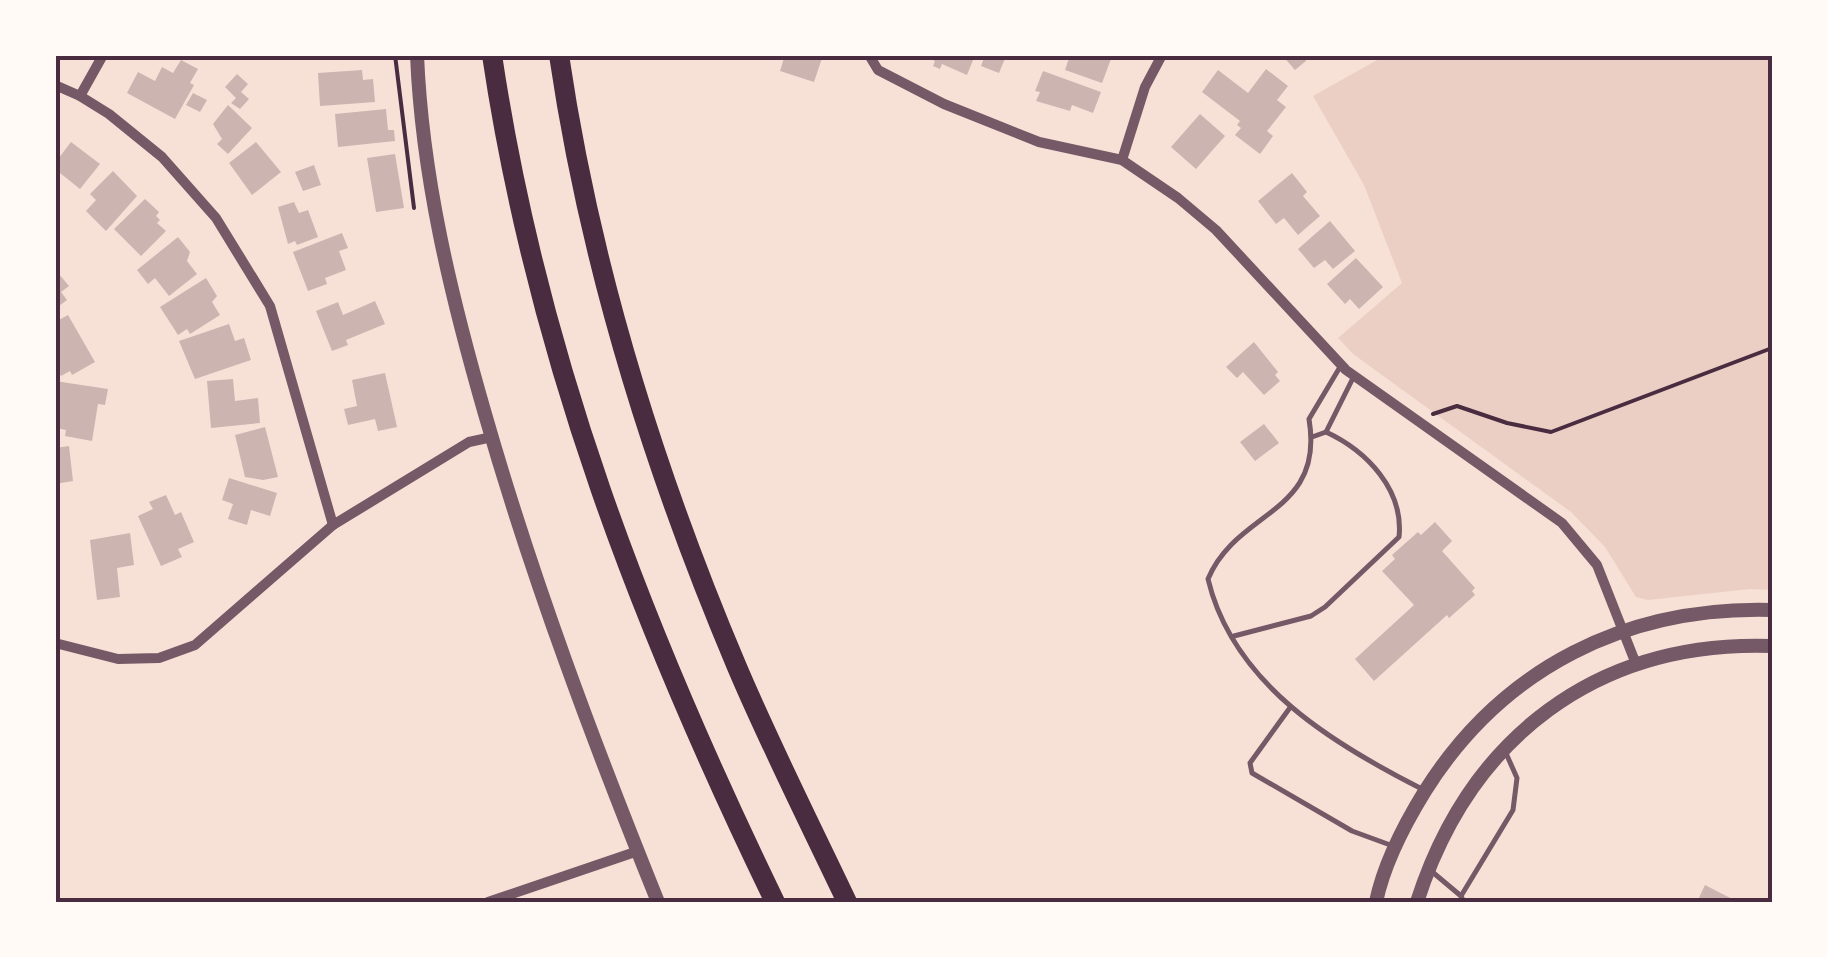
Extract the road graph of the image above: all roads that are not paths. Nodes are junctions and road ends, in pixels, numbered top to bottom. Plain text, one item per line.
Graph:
1 (103, 55) edge
2 (417, 55) edge
3 (492, 55) edge
4 (559, 55) edge
5 (869, 55) edge
6 (1162, 55) edge
7 (55, 85) edge
8 (80, 96) junction
9 (1122, 160) junction
10 (1342, 365) junction
11 (1354, 376) junction
12 (1326, 432) junction
13 (1312, 437) junction
14 (492, 438) junction
15 (333, 525) junction
16 (1772, 610) edge
17 (1624, 629) junction
18 (1234, 636) junction
19 (55, 642) edge
20 (1772, 646) edge
21 (1636, 664) junction
22 (1289, 708) junction
23 (1504, 749) junction
24 (1425, 791) junction
25 (1394, 846) junction
26 (638, 851) junction
27 (1428, 868) junction
28 (1463, 899) edge
29 (488, 902) edge
30 (658, 902) edge
31 (774, 902) edge
32 (847, 902) edge
33 (1376, 902) edge
34 (1417, 902) edge

1 - 8 street
2 - 14 street
3 - 31 highway
4 - 32 highway
5 - 9 street
6 - 9 street
7 - 8 street
8 - 15 street
9 - 10 street
10 - 11 street
10 - 13 lane
11 - 12 lane
11 - 17 street
12 - 13 lane
12 - 18 lane
13 - 18 lane
14 - 15 street
14 - 26 street
15 - 19 street
16 - 17 street
17 - 21 street
17 - 24 street
18 - 22 lane
20 - 21 street
21 - 23 street
22 - 24 lane
22 - 25 lane
23 - 27 street
23 - 28 lane
24 - 25 street
25 - 33 street
26 - 29 street
26 - 30 street
27 - 28 lane
27 - 34 street

